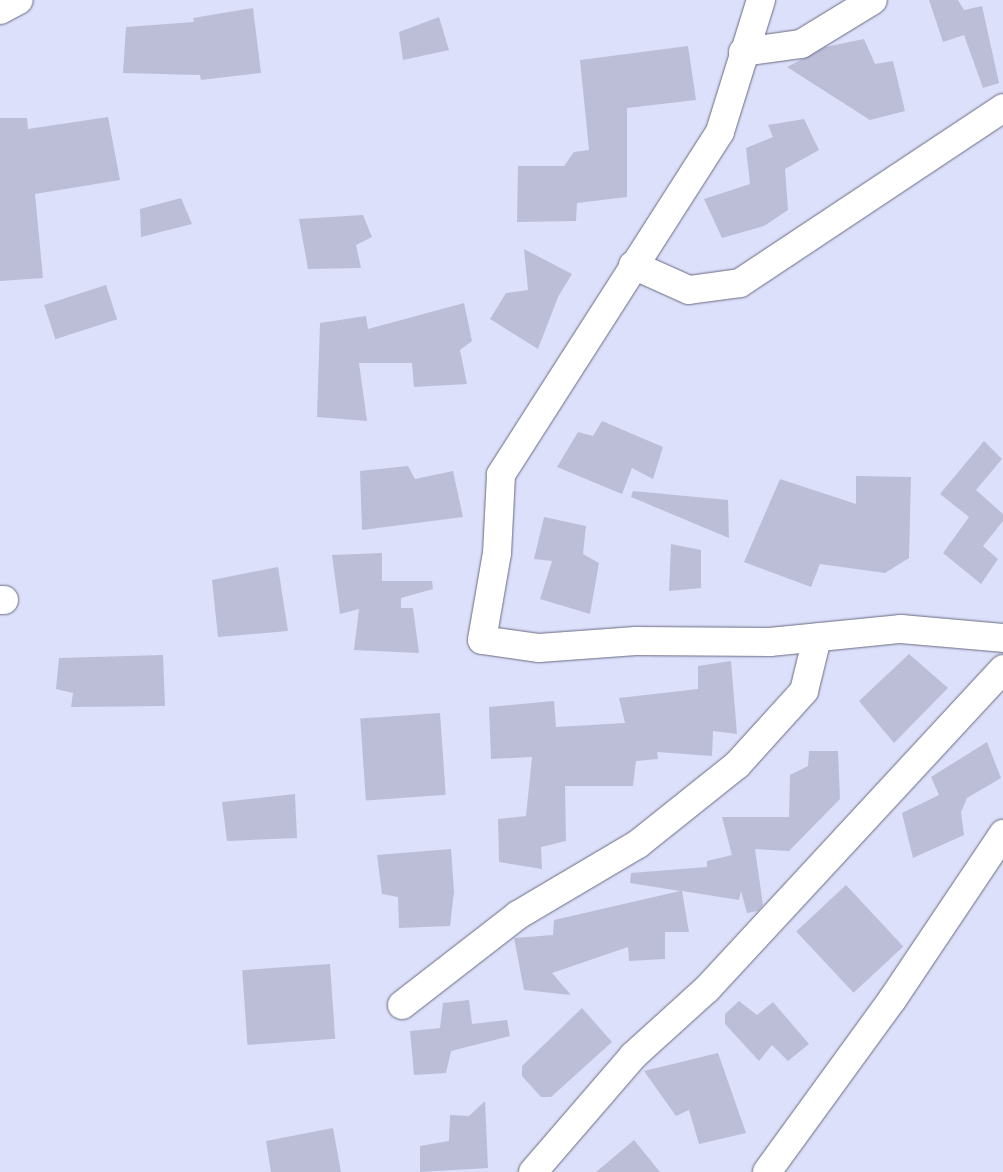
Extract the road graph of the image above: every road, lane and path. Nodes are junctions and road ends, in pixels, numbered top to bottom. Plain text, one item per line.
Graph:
1 (19, 0) edge
2 (761, 0) edge
3 (873, 0) edge
4 (0, 10) edge
5 (743, 52) junction
6 (1003, 108) edge
7 (633, 265) junction
8 (817, 638) junction
9 (1003, 638) edge
10 (1003, 669) edge
11 (1003, 834) edge
12 (402, 1004) dead end
13 (533, 1172) edge
14 (767, 1172) edge

1 - 4 street
2 - 5 street
3 - 5 street
5 - 7 street
6 - 7 street
7 - 8 street
8 - 9 street
8 - 12 street
10 - 13 street
11 - 14 street

